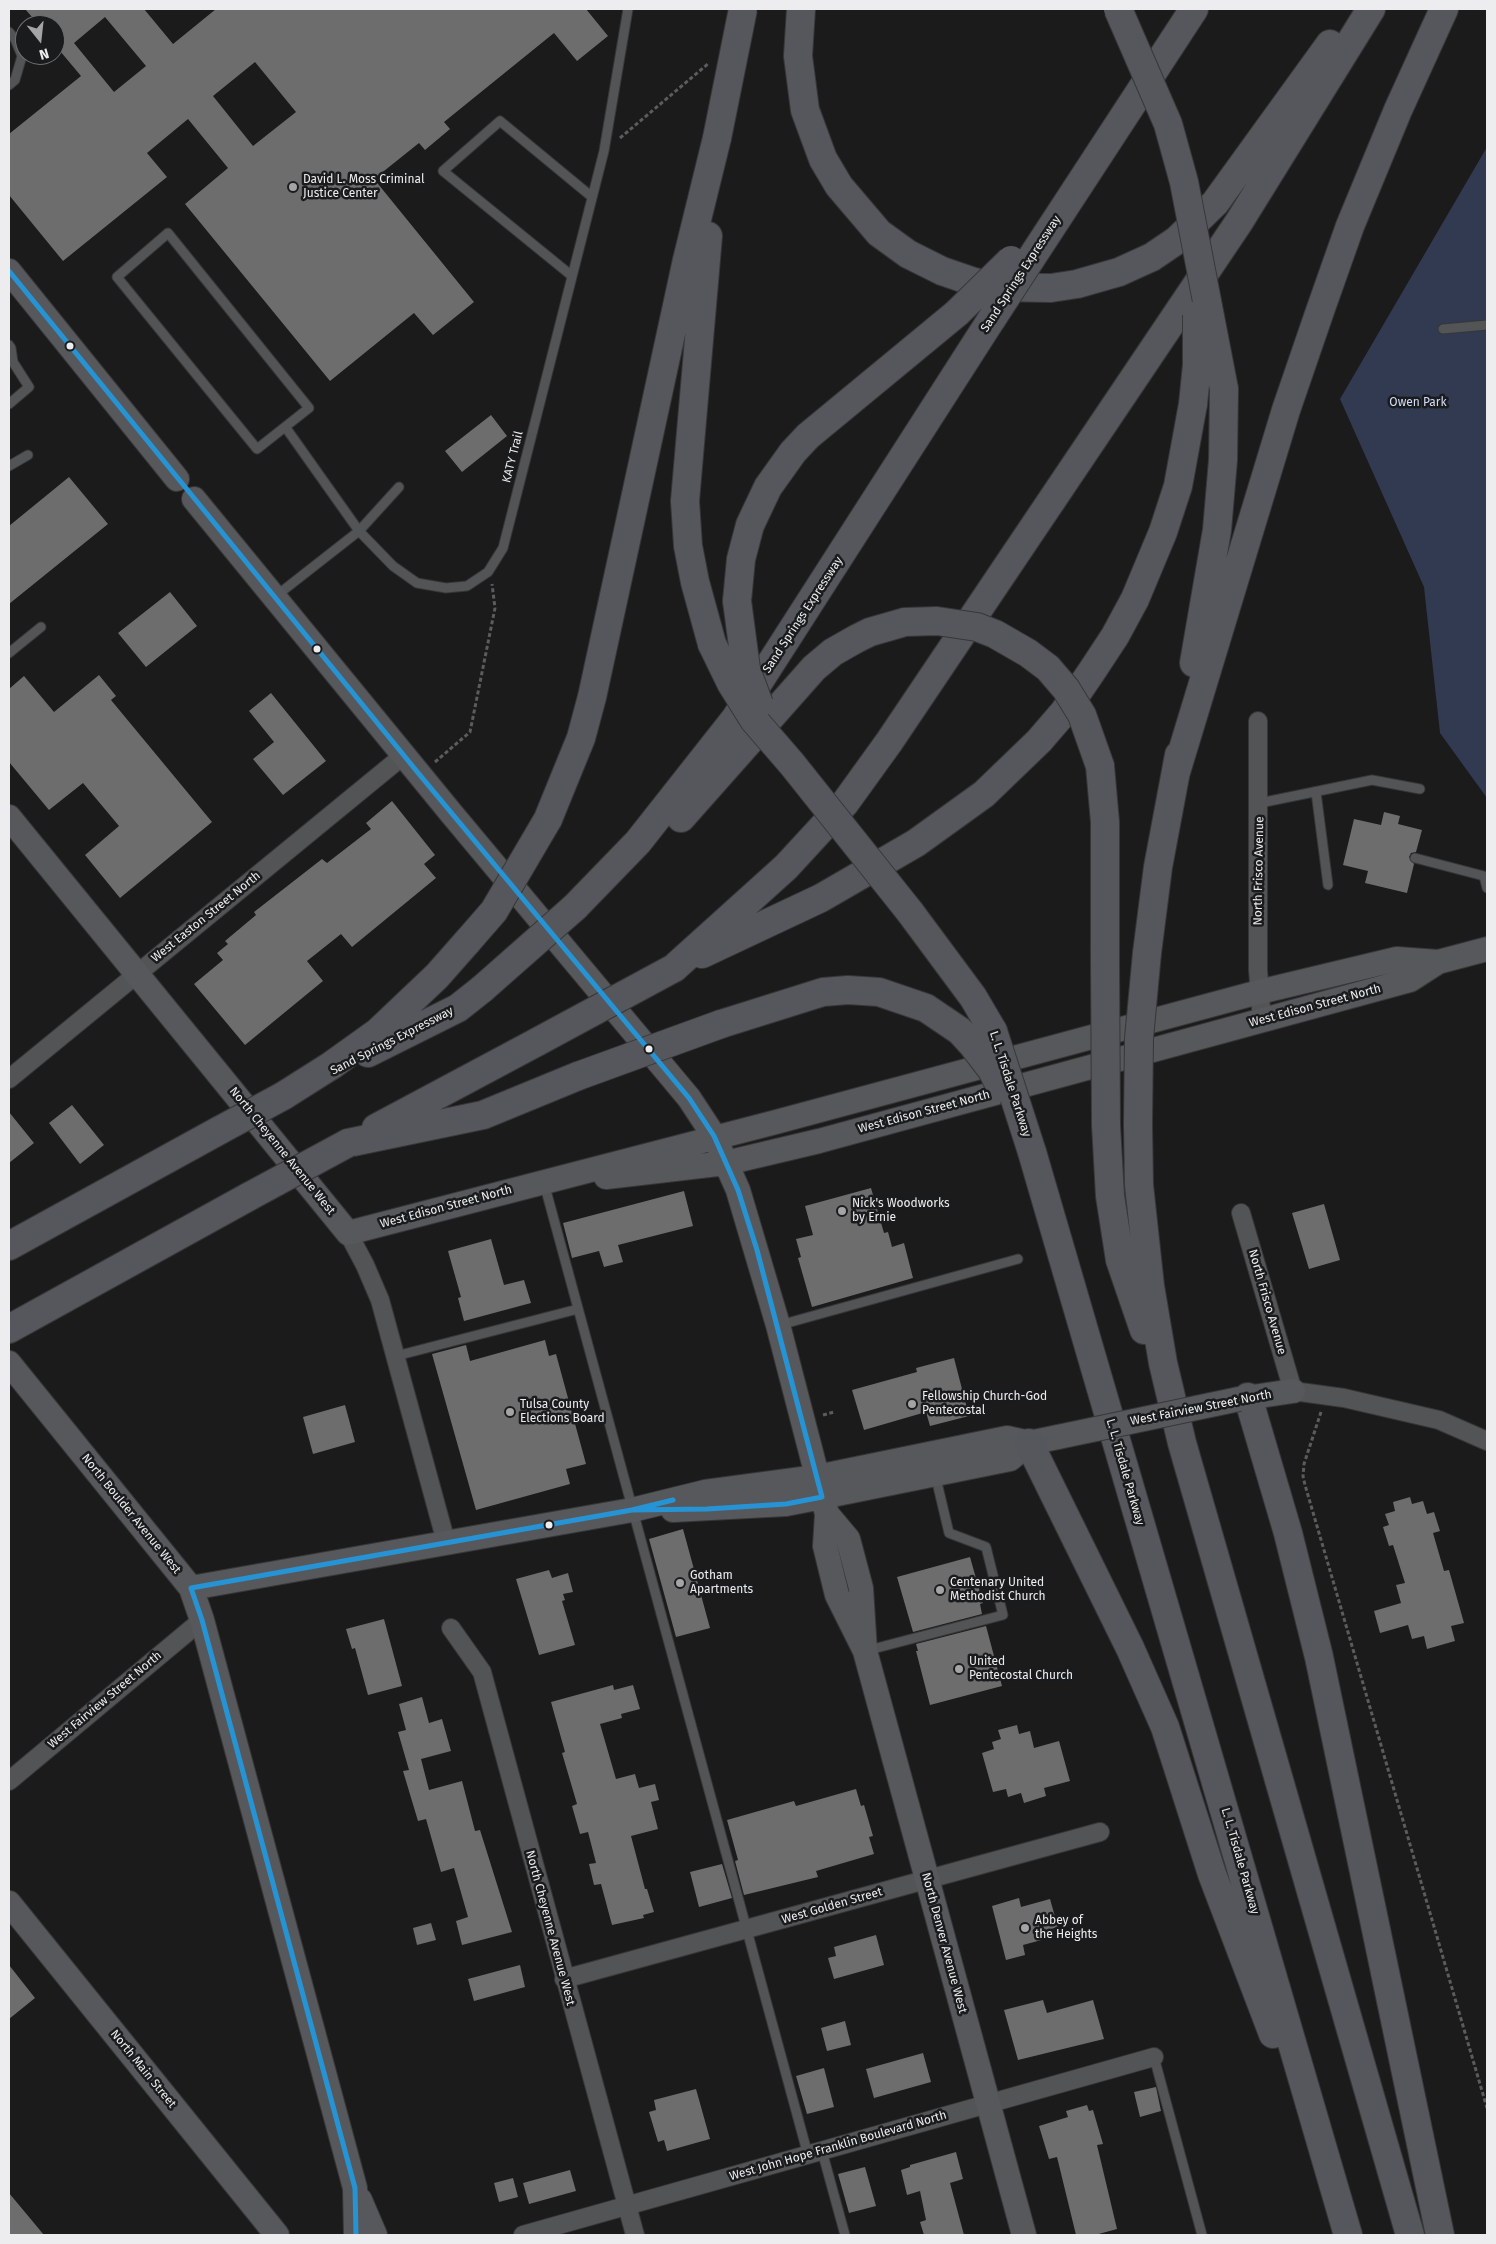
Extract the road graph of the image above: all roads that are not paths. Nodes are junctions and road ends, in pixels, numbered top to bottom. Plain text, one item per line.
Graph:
1 (628, 9) edge
2 (743, 9) edge
3 (801, 9) edge
4 (1118, 9) edge
5 (1194, 9) edge
6 (1355, 9) edge
7 (1371, 9) edge
8 (1444, 9) edge
9 (9, 32) edge
10 (9, 85) edge
11 (717, 138) junction
12 (1184, 182) junction
13 (592, 197) junction
14 (1020, 260) junction
15 (9, 271) edge
16 (572, 276) junction
17 (1487, 325) edge
18 (1443, 329) dead end
19 (9, 345) edge
20 (9, 404) edge
21 (286, 428) junction
22 (28, 455) dead end
23 (9, 466) edge
24 (177, 479) dead end
25 (399, 487) dead end
26 (194, 499) dead end
27 (360, 531) junction
28 (274, 598) junction
29 (41, 627) dead end
30 (9, 652) edge
31 (1258, 721) dead end
32 (404, 755) junction
33 (792, 764) junction
34 (1176, 772) junction
35 (1420, 789) dead end
36 (1316, 792) junction
37 (1260, 803) junction
38 (9, 817) edge
39 (1415, 858) dead end
40 (1328, 885) dead end
41 (1487, 888) edge
42 (575, 907) junction
43 (1487, 948) edge
44 (1438, 962) junction
45 (674, 968) junction
46 (138, 973) junction
47 (1258, 992) junction
48 (1262, 1021) junction
49 (9, 1079) edge
50 (283, 1096) junction
51 (714, 1136) junction
52 (348, 1143) junction
53 (1032, 1152) junction
54 (726, 1163) junction
55 (544, 1182) junction
56 (1241, 1213) dead end
57 (348, 1233) junction
58 (9, 1246) edge
59 (1018, 1259) dead end
60 (578, 1309) junction
61 (778, 1325) junction
62 (9, 1329) edge
63 (396, 1356) junction
64 (9, 1363) edge
65 (1292, 1391) junction
66 (1243, 1398) junction
67 (1487, 1441) edge
68 (1029, 1443) junction
69 (1182, 1443) junction
70 (934, 1474) junction
71 (822, 1496) junction
72 (632, 1510) junction
73 (446, 1542) junction
74 (191, 1588) junction
75 (202, 1620) junction
76 (451, 1628) dead end
77 (865, 1651) junction
78 (9, 1781) edge
79 (1100, 1832) dead end
80 (927, 1880) junction
81 (9, 1903) edge
82 (745, 1931) junction
83 (564, 1979) junction
84 (1154, 2057) joint
85 (988, 2104) junction
86 (815, 2153) junction
87 (355, 2188) junction
88 (626, 2206) junction
89 (1340, 2206) junction
90 (277, 2235) edge
91 (356, 2235) edge
92 (375, 2235) edge
93 (523, 2235) edge
94 (634, 2235) edge
95 (845, 2235) edge
96 (1024, 2235) edge
97 (1202, 2235) edge
98 (1348, 2235) edge
99 (1410, 2235) edge
100 (1440, 2235) edge

1 - 13 lane, KATY Trail
2 - 11 highway, bridge
3 - 6 highway
4 - 12 highway, bridge
5 - 14 highway, Sand Springs Expressway
7 - 45 highway
8 - 34 highway
9 - 10 lane
11 - 33 highway, bridge
11 - 50 highway, bridge
12 - 34 highway, bridge
12 - 45 highway, bridge
13 - 16 lane, KATY Trail
13 - 16 lane
14 - 33 highway, bridge
14 - 42 highway, Sand Springs Expressway, bridge
15 - 24 street
16 - 27 lane, KATY Trail
17 - 18 lane
19 - 20 lane
21 - 21 lane
21 - 27 lane
22 - 23 lane
25 - 27 lane
26 - 28 street, North Denver Avenue West
27 - 28 lane
28 - 32 street, North Denver Avenue West
29 - 30 lane
31 - 37 street, North Frisco Avenue
32 - 46 street, West Easton Street North
32 - 51 street, North Denver Avenue West
33 - 53 highway, L. L. Tisdale Parkway, bridge
34 - 69 highway, bridge
35 - 36 lane
36 - 37 lane
36 - 40 lane
37 - 47 street, North Frisco Avenue
38 - 46 street, North Cheyenne Avenue West
39 - 41 lane
42 - 50 highway, Sand Springs Expressway, bridge
42 - 69 highway, bridge
43 - 44 street, West Edison Street North
44 - 47 street, West Edison Street North
44 - 48 street, West Edison Street North
45 - 52 highway, bridge
46 - 49 street, West Easton Street North
46 - 57 street, North Cheyenne Avenue West
47 - 48 street, North Frisco Avenue
47 - 51 street, West Edison Street North
48 - 54 street, West Edison Street North
50 - 58 highway, bridge
51 - 54 street, North Denver Avenue West
51 - 55 street, West Edison Street North
52 - 53 highway, bridge
52 - 62 highway, bridge
53 - 89 highway, L. L. Tisdale Parkway
54 - 55 street, West Edison Street North
54 - 61 street, North Denver Avenue West
55 - 57 street, West Edison Street North
55 - 60 lane
56 - 65 street, North Frisco Avenue
57 - 63 street, North Cheyenne Avenue West
59 - 61 lane
60 - 63 lane
60 - 72 lane
61 - 71 street, North Denver Avenue West
63 - 73 street, North Cheyenne Avenue West
64 - 74 street, North Boulder Avenue West
65 - 66 street, West Fairview Street North
65 - 67 street, West Fairview Street North
66 - 68 street, West Fairview Street North, bridge
66 - 100 highway
68 - 70 street, West Fairview Street North
68 - 71 street, West Fairview Street North
68 - 89 highway
69 - 99 highway
70 - 71 street, West Fairview Street North
70 - 77 lane
71 - 72 street, West Fairview Street North
71 - 77 street, North Denver Avenue West
72 - 73 street, West Fairview Street North
72 - 82 lane
73 - 74 street, West Fairview Street North
74 - 75 street, North Boulder Avenue West
75 - 78 street, West Fairview Street North
75 - 87 street, North Boulder Avenue West
76 - 83 street, North Cheyenne Avenue West
77 - 80 street, North Denver Avenue West
79 - 80 street, West Golden Street
80 - 82 street, West Golden Street
80 - 85 street, North Denver Avenue West
81 - 90 street, North Main Street
82 - 83 street, West Golden Street
82 - 86 lane
83 - 88 street, North Cheyenne Avenue West
84 - 85 street, West John Hope Franklin Boulevard North
84 - 97 lane
85 - 86 street, West John Hope Franklin Boulevard North
85 - 96 street, North Denver Avenue West
86 - 88 street, West John Hope Franklin Boulevard North
86 - 95 lane
87 - 91 street, North Boulder Avenue West
87 - 92 street
88 - 93 street, West John Hope Franklin Boulevard North
88 - 94 street, North Cheyenne Avenue West
89 - 98 highway, L. L. Tisdale Parkway

